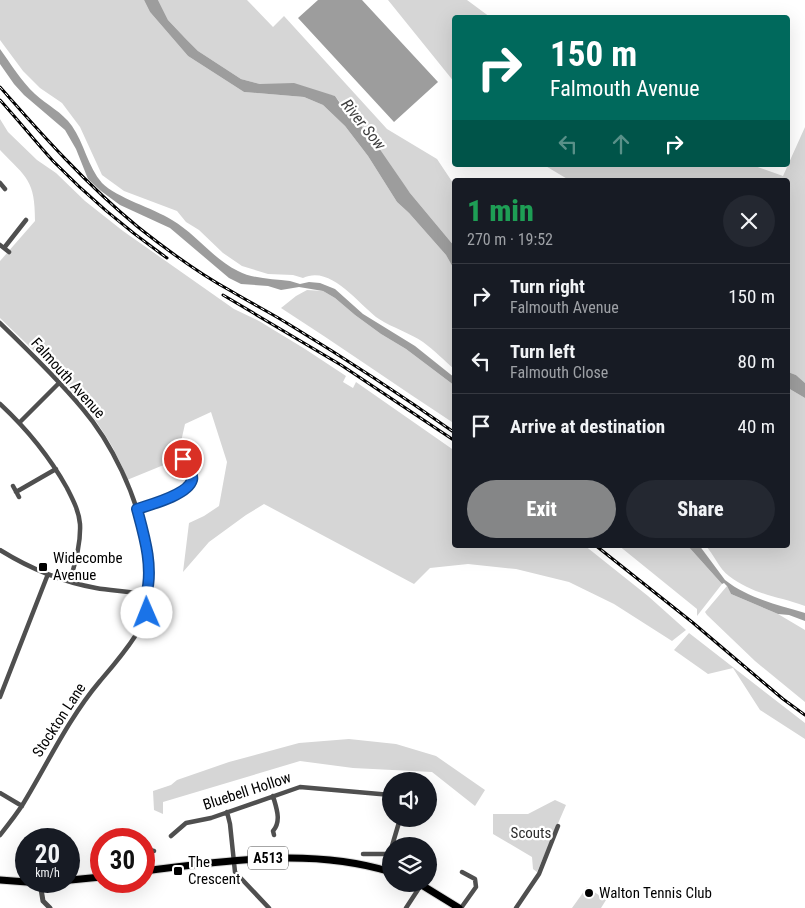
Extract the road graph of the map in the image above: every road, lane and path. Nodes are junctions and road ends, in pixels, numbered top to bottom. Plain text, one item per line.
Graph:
1 (26, 220) dead end
2 (2, 247) edge
3 (9, 252) dead end
4 (0, 323) edge
5 (59, 383) junction
6 (0, 404) edge
7 (20, 422) junction
8 (183, 459) dead end
9 (56, 469) junction
10 (13, 486) dead end
11 (16, 492) junction
12 (19, 497) dead end
13 (137, 509) junction
14 (0, 550) edge
15 (48, 574) junction
16 (70, 581) junction
17 (146, 595) junction
18 (0, 697) edge
19 (0, 793) edge
20 (382, 794) edge
21 (273, 796) junction
22 (22, 806) junction
23 (227, 812) junction
24 (558, 826) dead end
25 (272, 831) dead end
26 (172, 833) dead end
27 (0, 835) edge
28 (368, 847) dead end
29 (382, 854) edge
30 (233, 860) junction
31 (155, 868) edge
32 (382, 870) edge
33 (462, 872) dead end
34 (0, 880) edge
35 (15, 881) edge
36 (415, 892) edge
37 (433, 892) edge
38 (42, 893) edge
39 (50, 908) edge
40 (269, 908) edge
41 (406, 908) edge
42 (460, 908) edge
43 (516, 908) edge

1 - 2 street
2 - 3 street
4 - 5 street, Falmouth Avenue
5 - 7 street
5 - 13 street, Falmouth Avenue
6 - 7 street
7 - 9 street
8 - 13 street
9 - 11 street
9 - 16 street
10 - 11 street
11 - 12 street
13 - 17 street, Falmouth Avenue
14 - 15 street
15 - 16 street
15 - 18 street
16 - 17 street
17 - 22 street, Stockton Lane
19 - 22 street
20 - 21 street, Bluebell Hollow
21 - 23 street, Bluebell Hollow
21 - 25 street
22 - 27 street, Stockton Lane
23 - 26 street, Bluebell Hollow
23 - 30 street
24 - 43 street
28 - 29 street
30 - 31 highway, A513
30 - 32 highway, A513
30 - 40 street
33 - 42 street
34 - 35 highway
36 - 41 street
37 - 42 highway
38 - 39 street

